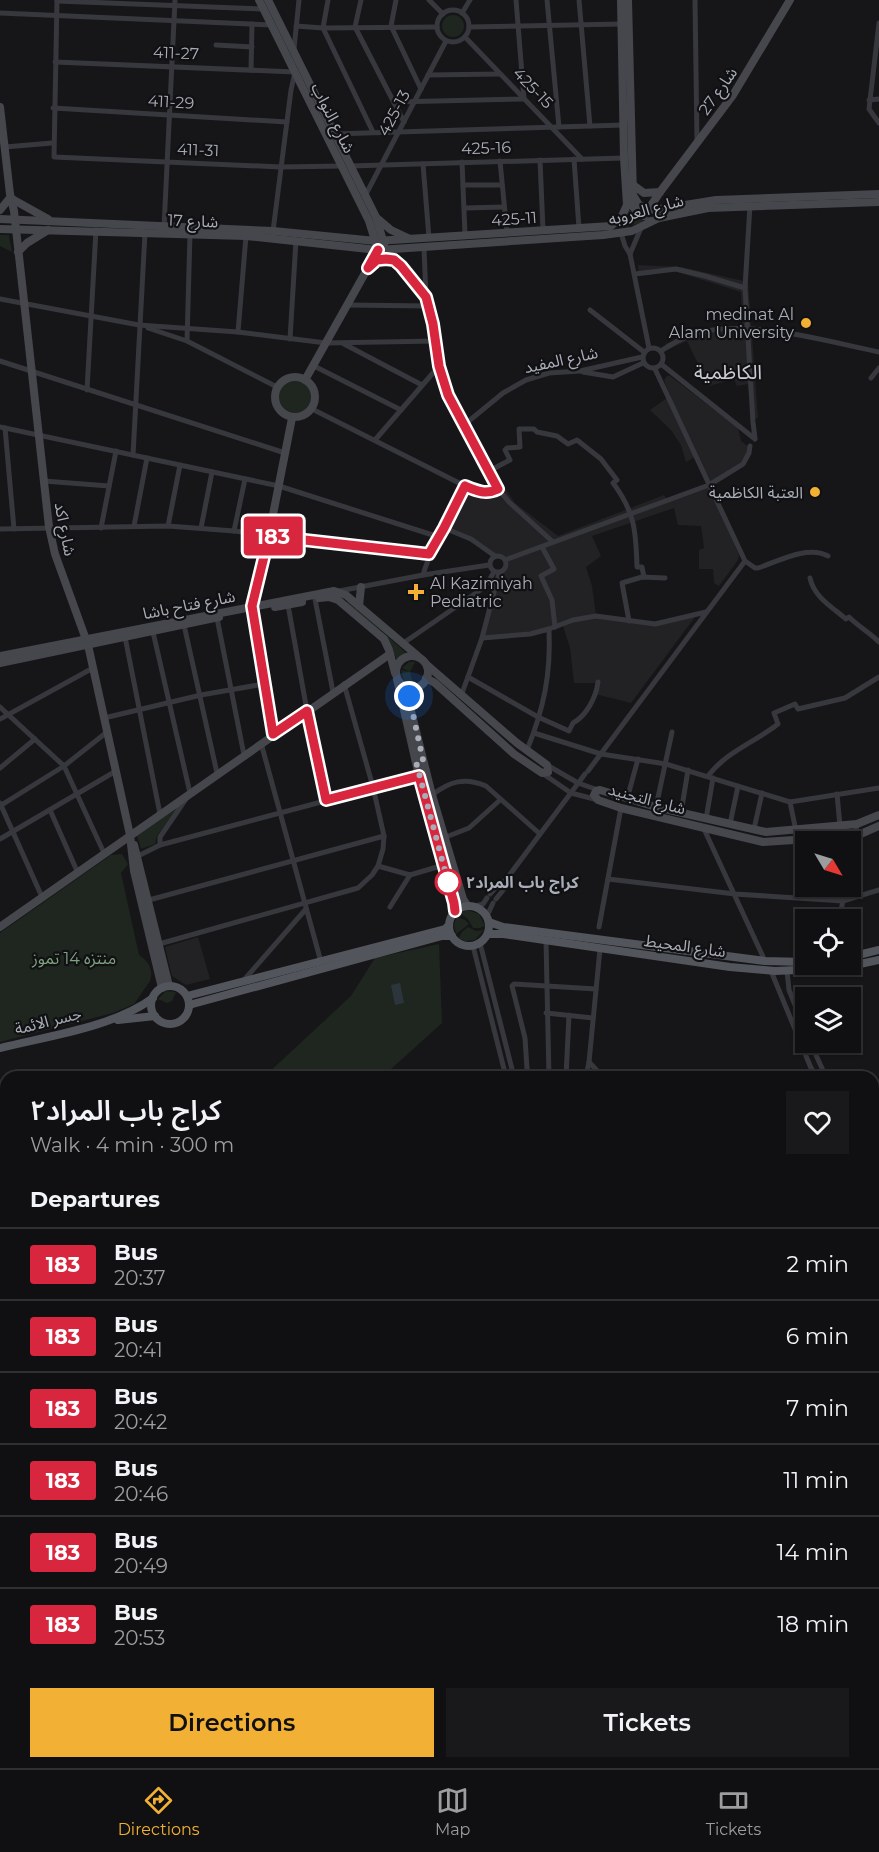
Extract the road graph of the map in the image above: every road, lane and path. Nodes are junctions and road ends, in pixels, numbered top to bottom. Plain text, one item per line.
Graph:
1 (259, 0) edge
2 (268, 0) edge
3 (298, 0) edge
4 (328, 0) edge
5 (361, 0) edge
6 (396, 0) edge
7 (429, 0) edge
8 (470, 0) edge
9 (516, 0) edge
10 (547, 0) edge
11 (579, 0) edge
12 (621, 0) edge
13 (628, 0) edge
14 (695, 0) edge
15 (790, 0) edge
16 (57, 1) edge
17 (175, 3) edge
18 (263, 9) junction
19 (0, 13) edge
20 (462, 13) junction
21 (443, 14) junction
22 (56, 15) junction
23 (174, 21) junction
24 (879, 23) edge
25 (252, 24) junction
26 (580, 24) junction
27 (622, 24) junction
28 (272, 25) junction
29 (549, 25) junction
30 (296, 26) junction
31 (390, 26) junction
32 (519, 26) junction
33 (355, 27) junction
34 (437, 27) junction
35 (469, 27) junction
36 (323, 28) junction
37 (465, 37) junction
38 (446, 41) junction
39 (216, 45) dead end
40 (252, 47) junction
41 (293, 52) junction
42 (55, 62) junction
43 (172, 67) junction
44 (251, 70) junction
45 (295, 72) junction
46 (872, 72) junction
47 (879, 72) edge
48 (500, 74) junction
49 (428, 75) junction
50 (421, 89) junction
51 (524, 99) junction
52 (879, 99) edge
53 (869, 100) junction
54 (394, 102) junction
55 (414, 102) junction
56 (0, 107) edge
57 (53, 108) junction
58 (170, 115) junction
59 (287, 122) junction
60 (404, 122) junction
61 (879, 123) edge
62 (624, 125) junction
63 (590, 126) junction
64 (551, 127) junction
65 (559, 127) junction
66 (373, 132) junction
67 (399, 132) junction
68 (334, 134) junction
69 (697, 142) junction
70 (52, 143) junction
71 (5, 147) junction
72 (624, 158) junction
73 (574, 159) junction
74 (582, 159) junction
75 (540, 160) junction
76 (500, 161) junction
77 (167, 162) junction
78 (462, 162) junction
79 (423, 164) junction
80 (382, 165) junction
81 (346, 166) junction
82 (281, 167) junction
83 (463, 185) junction
84 (502, 185) junction
85 (633, 185) junction
86 (661, 190) junction
87 (879, 194) edge
88 (10, 197) junction
89 (365, 197) junction
90 (631, 199) junction
91 (879, 202) edge
92 (750, 205) junction
93 (504, 207) junction
94 (465, 208) junction
95 (0, 210) edge
96 (649, 212) junction
97 (663, 214) junction
98 (376, 217) junction
99 (0, 219) edge
100 (14, 220) junction
101 (52, 221) junction
102 (164, 227) junction
103 (641, 227) junction
104 (579, 228) junction
105 (0, 229) edge
106 (15, 229) junction
107 (50, 230) junction
108 (96, 230) junction
109 (273, 231) junction
110 (543, 231) junction
111 (145, 233) junction
112 (507, 233) junction
113 (621, 233) junction
114 (190, 234) junction
115 (465, 235) junction
116 (246, 236) junction
117 (429, 238) junction
118 (409, 239) junction
119 (296, 240) junction
120 (381, 245) junction
121 (424, 248) dead end
122 (18, 252) junction
123 (630, 254) junction
124 (394, 260) junction
125 (368, 268) junction
126 (635, 274) junction
127 (745, 288) junction
128 (426, 297) junction
129 (0, 298) edge
130 (24, 303) junction
131 (347, 305) junction
132 (429, 306) junction
133 (590, 310) dead end
134 (92, 315) junction
135 (139, 325) junction
136 (188, 328) junction
137 (747, 330) junction
138 (238, 332) junction
139 (290, 339) junction
140 (187, 341) junction
141 (435, 341) junction
142 (326, 343) junction
143 (343, 344) junction
144 (660, 351) junction
145 (879, 352) edge
146 (645, 355) junction
147 (0, 361) edge
148 (661, 364) junction
149 (314, 366) junction
150 (439, 366) junction
151 (879, 368) edge
152 (655, 369) junction
153 (580, 371) junction
154 (32, 372) junction
155 (871, 378) dead end
156 (305, 380) junction
157 (422, 385) junction
158 (277, 387) junction
159 (87, 390) junction
160 (136, 406) junction
161 (312, 409) junction
162 (401, 410) junction
163 (292, 418) junction
164 (464, 425) junction
165 (2, 428) edge
166 (39, 436) junction
167 (375, 440) junction
168 (750, 446) dead end
169 (116, 452) junction
170 (285, 453) junction
171 (133, 455) junction
172 (147, 458) junction
173 (180, 465) junction
174 (489, 471) junction
175 (212, 472) junction
176 (245, 479) junction
177 (44, 481) junction
178 (709, 484) junction
179 (109, 486) junction
180 (279, 486) junction
181 (465, 486) junction
182 (498, 489) junction
183 (631, 513) junction
184 (134, 526) junction
185 (168, 526) junction
186 (49, 527) junction
187 (101, 528) junction
188 (201, 528) junction
189 (444, 528) junction
190 (0, 529) edge
191 (14, 529) junction
192 (234, 531) junction
193 (269, 536) junction
194 (440, 537) junction
195 (553, 542) junction
196 (542, 547) junction
197 (429, 554) junction
198 (495, 556) junction
199 (828, 556) dead end
200 (506, 560) junction
201 (745, 561) junction
202 (489, 565) junction
203 (497, 572) junction
204 (423, 574) junction
205 (644, 577) junction
206 (665, 578) dead end
207 (810, 578) dead end
208 (361, 587) junction
209 (336, 595) junction
210 (315, 599) junction
211 (288, 605) junction
212 (359, 606) junction
213 (252, 608) junction
214 (707, 612) junction
215 (217, 618) junction
216 (629, 621) junction
217 (184, 625) junction
218 (552, 628) junction
219 (153, 632) junction
220 (125, 637) junction
221 (482, 638) junction
222 (87, 642) junction
223 (879, 642) edge
224 (402, 644) junction
225 (390, 654) junction
226 (0, 656) edge
227 (419, 657) junction
228 (0, 663) edge
229 (426, 665) junction
230 (93, 668) junction
231 (396, 676) junction
232 (879, 677) edge
233 (426, 678) junction
234 (468, 678) junction
235 (598, 682) dead end
236 (264, 684) junction
237 (344, 684) junction
238 (415, 687) junction
239 (446, 688) junction
240 (232, 690) junction
241 (333, 692) junction
242 (201, 696) junction
243 (461, 696) junction
244 (169, 703) junction
245 (0, 707) edge
246 (138, 710) junction
247 (307, 711) junction
248 (8, 714) junction
249 (538, 717) junction
250 (104, 718) junction
251 (0, 719) edge
252 (107, 732) junction
253 (672, 732) dead end
254 (534, 733) junction
255 (273, 734) junction
256 (35, 739) junction
257 (261, 743) junction
258 (527, 750) junction
259 (601, 753) junction
260 (244, 755) junction
261 (638, 759) junction
262 (419, 761) junction
263 (666, 764) junction
264 (548, 765) junction
265 (64, 766) junction
266 (0, 768) edge
267 (688, 770) junction
268 (116, 771) junction
269 (541, 772) junction
270 (217, 773) junction
271 (419, 776) junction
272 (711, 777) junction
273 (579, 783) junction
274 (738, 786) junction
275 (373, 787) junction
276 (879, 788) edge
277 (600, 790) junction
278 (190, 793) junction
279 (571, 793) junction
280 (762, 793) junction
281 (837, 794) junction
282 (432, 795) junction
283 (78, 796) junction
284 (627, 799) junction
285 (326, 800) junction
286 (500, 800) junction
287 (597, 800) junction
288 (790, 802) junction
289 (0, 805) edge
290 (621, 808) junction
291 (659, 808) junction
292 (50, 810) junction
293 (280, 813) junction
294 (681, 813) junction
295 (160, 814) junction
296 (879, 815) edge
297 (660, 817) junction
298 (706, 819) junction
299 (730, 824) junction
300 (857, 824) junction
301 (840, 826) junction
302 (879, 826) edge
303 (704, 829) junction
304 (753, 829) junction
305 (795, 831) edge
306 (796, 831) joint
307 (856, 831) edge
308 (12, 832) junction
309 (540, 834) junction
310 (861, 834) edge
311 (130, 835) junction
312 (384, 836) junction
313 (446, 837) junction
314 (0, 839) edge
315 (795, 840) edge
316 (160, 845) junction
317 (115, 846) junction
318 (104, 853) junction
319 (135, 855) junction
320 (293, 860) junction
321 (444, 865) junction
322 (378, 866) junction
323 (77, 872) junction
324 (410, 875) junction
325 (608, 879) junction
326 (505, 881) junction
327 (879, 890) edge
328 (735, 894) junction
329 (42, 897) junction
330 (844, 897) edge
331 (149, 900) junction
332 (843, 901) junction
333 (305, 906) junction
334 (472, 906) junction
335 (390, 907) dead end
336 (841, 909) edge
337 (455, 911) junction
338 (488, 919) junction
339 (449, 925) junction
340 (0, 927) edge
341 (599, 927) dead end
342 (488, 934) junction
343 (452, 936) junction
344 (546, 941) junction
345 (476, 944) junction
346 (159, 945) junction
347 (600, 949) junction
348 (879, 950) edge
349 (861, 954) edge
350 (879, 960) edge
351 (765, 961) junction
352 (321, 962) junction
353 (795, 962) edge
354 (771, 971) junction
355 (787, 971) junction
356 (243, 981) junction
357 (487, 985) junction
358 (546, 985) junction
359 (165, 987) junction
360 (596, 989) junction
361 (187, 996) junction
362 (153, 998) junction
363 (189, 1005) junction
364 (795, 1005) edge
365 (546, 1013) junction
366 (569, 1015) junction
367 (155, 1016) junction
368 (593, 1018) junction
369 (103, 1022) junction
370 (0, 1048) edge
371 (815, 1053) edge
372 (589, 1062) junction
373 (505, 1071) edge
374 (512, 1071) edge
375 (528, 1071) edge
376 (549, 1071) edge
377 (566, 1071) edge
378 (587, 1071) edge
379 (597, 1071) edge
380 (813, 1071) edge
381 (823, 1071) edge

1 - 18 street, شارع النواب
2 - 41 street, شارع النواب
3 - 30 street
4 - 36 street
5 - 33 street
6 - 31 street
7 - 21 street
8 - 20 street
9 - 32 street
10 - 29 street
11 - 26 street
12 - 27 street, 425-11
13 - 85 street, 425-11
14 - 69 street
15 - 69 street, شارع 27
16 - 17 street
16 - 22 street
17 - 18 street
17 - 23 street
18 - 28 street, شارع النواب
19 - 22 street
20 - 21 street
20 - 35 street
21 - 34 street
22 - 23 street
22 - 42 street
23 - 25 street
23 - 43 street
24 - 46 street
25 - 28 street
25 - 40 street
26 - 27 street
26 - 29 street
26 - 63 street
27 - 62 street, 425-11
28 - 45 street, شارع النواب
29 - 32 street
29 - 65 street
30 - 36 street
30 - 41 street
31 - 33 street
31 - 34 street
31 - 50 street
32 - 35 street
32 - 51 street
33 - 36 street
33 - 54 street
34 - 38 street
35 - 37 street
36 - 66 street
37 - 38 street
37 - 48 street, 425-15
38 - 49 street, 425-13
39 - 40 street
40 - 44 street
41 - 68 street, شارع النواب
42 - 43 street, 411-27
42 - 57 street
43 - 44 street, 411-27
43 - 58 street
44 - 45 street, 411-27
45 - 59 street
45 - 81 street, شارع النواب
46 - 47 street
46 - 53 street
48 - 49 street
48 - 51 street, 425-15
49 - 50 street, 425-13
50 - 55 street, 425-13
51 - 55 street
51 - 64 street, 425-15
52 - 53 street
53 - 61 street
54 - 55 street
54 - 60 street
55 - 60 street, 425-13
56 - 71 street, شارع اكد
57 - 58 street, 411-29
57 - 70 street
58 - 59 street, 411-29
58 - 77 street
59 - 82 street
60 - 67 street, 425-13
62 - 63 street
62 - 72 street, 425-11
63 - 65 street
64 - 65 street
64 - 67 street
64 - 74 street, 425-15
66 - 67 street
66 - 68 street
67 - 80 street, 425-13
68 - 81 street, شارع النواب
69 - 86 street, شارع 27
70 - 71 street
70 - 77 street, 411-31
71 - 88 street, شارع اكد
72 - 74 street, 425-16
72 - 90 street, 425-11
73 - 74 street, 425-16
73 - 75 street, 425-16
73 - 104 street
75 - 76 street, 425-16
75 - 110 street
76 - 78 street, 425-16
76 - 84 street
77 - 82 street, 411-31
77 - 102 street
78 - 79 street, 425-16
78 - 83 street
79 - 80 street, 425-16
79 - 117 street
80 - 81 street, 425-16
80 - 89 street, 425-13
81 - 82 street, 411-31
81 - 89 street, شارع النواب
81 - 120 street, شارع النواب
82 - 109 street
83 - 84 street
83 - 94 street
84 - 93 street
85 - 86 street
85 - 90 street, 425-11
86 - 96 street, شارع 27
86 - 97 street
87 - 97 street, شارع العروبه
88 - 95 street
88 - 100 street, شارع اكد
88 - 101 street
89 - 98 street, شارع النواب
90 - 96 street, شارع العروبه
90 - 104 street, 425-11
91 - 92 street, شارع العروبه
92 - 97 street, شارع العروبه
92 - 127 street
93 - 94 street
93 - 112 street
94 - 115 street
96 - 97 street, شارع العروبه
97 - 103 street, شارع العروبه
98 - 118 street
98 - 120 street, شارع النواب
99 - 100 street, شارع 17
100 - 101 street, شارع 17
100 - 106 street, شارع اكد
101 - 102 street, شارع 17
102 - 109 street, شارع 17
103 - 113 street, شارع العروبه
103 - 123 street
104 - 110 street, 425-11
105 - 106 street, شارع 17
106 - 107 street, شارع 17
106 - 122 street, شارع اكد
107 - 108 street, شارع 17
107 - 122 street
108 - 111 street, شارع 17
108 - 134 street
109 - 120 street, شارع 17
110 - 112 street, 425-11
111 - 114 street, شارع 17
111 - 135 street
112 - 115 street, 425-11
113 - 120 street, شارع العروبه
113 - 123 street
114 - 116 street, شارع 17
114 - 136 street
115 - 117 street, 425-11
116 - 119 street, شارع 17
116 - 138 street
117 - 118 street, 425-11
118 - 120 street, 425-11
119 - 120 street, شارع 17
119 - 139 street
120 - 124 street
120 - 125 street
121 - 128 street
122 - 130 street, شارع اكد
123 - 126 street
124 - 125 street
124 - 128 street
125 - 131 street
126 - 127 street
126 - 146 street
127 - 137 street
128 - 132 street
129 - 130 street
130 - 134 street
130 - 154 street, شارع اكد
131 - 132 street
131 - 142 street
132 - 141 street
133 - 146 street
134 - 135 street
134 - 159 street
135 - 136 street
135 - 140 street
135 - 160 street
136 - 138 street
136 - 140 street
137 - 144 street
137 - 145 street
137 - 148 street
138 - 139 street
139 - 142 street
140 - 158 street
141 - 143 street
141 - 150 street
142 - 143 street
142 - 149 street
143 - 157 street
144 - 146 street
144 - 148 street
146 - 152 street
146 - 153 street, شارع المفيد
146 - 153 street
147 - 154 street
148 - 152 street
149 - 156 street
149 - 162 street
150 - 157 street
150 - 164 street
151 - 155 street
152 - 178 street
153 - 164 street, شارع المفيد
154 - 159 street
154 - 166 street, شارع اكد
156 - 158 street
156 - 161 street
157 - 162 street
158 - 163 street
159 - 160 street
160 - 170 street
160 - 171 street
161 - 163 street
161 - 167 street
162 - 167 street
163 - 170 street
164 - 174 street
165 - 166 street
165 - 191 street
166 - 169 street
166 - 177 street, شارع اكد
167 - 181 street
168 - 178 street
169 - 171 street
169 - 179 street
170 - 180 street
171 - 172 street
172 - 173 street
172 - 184 street
173 - 175 street
173 - 185 street
174 - 182 street
174 - 183 street
175 - 176 street
175 - 188 street
176 - 180 street
176 - 192 street
177 - 179 street
177 - 186 street, شارع اكد
178 - 183 street
178 - 201 street
179 - 187 street
180 - 193 street
180 - 194 street
181 - 182 street
181 - 189 street
182 - 195 street
183 - 195 street
183 - 205 street
184 - 185 street
184 - 187 street
185 - 188 street
186 - 187 street
186 - 191 street
186 - 222 street, شارع اكد
188 - 192 street
189 - 194 street
189 - 198 street
190 - 191 street
192 - 193 street
193 - 197 street
193 - 213 street
194 - 197 street
195 - 196 street
196 - 200 street
196 - 218 street
197 - 204 street
198 - 200 street
198 - 202 street
199 - 201 street
200 - 203 street
201 - 214 street
202 - 203 street
202 - 204 street, شارع فتاح باشا
203 - 221 street
203 - 224 street
204 - 208 street, شارع فتاح باشا
205 - 206 street
205 - 216 street
207 - 223 street
208 - 209 street, شارع فتاح باشا
208 - 212 street
209 - 210 street, شارع فتاح باشا
209 - 212 street
209 - 213 street, شارع فتاح باشا
209 - 225 street
210 - 211 street, شارع فتاح باشا
210 - 241 street
211 - 213 street, شارع فتاح باشا
211 - 247 street
212 - 224 street
213 - 215 street, شارع فتاح باشا
213 - 222 street, شارع فتاح باشا
213 - 236 street
214 - 216 street
214 - 259 street
215 - 217 street, شارع فتاح باشا
215 - 240 street
216 - 218 street
217 - 219 street, شارع فتاح باشا
217 - 242 street
218 - 221 street
218 - 249 street
219 - 220 street, شارع فتاح باشا
219 - 244 street
220 - 222 street, شارع فتاح باشا
220 - 246 street
221 - 234 street
222 - 226 street, شارع فتاح باشا
222 - 228 street, شارع فتاح باشا
222 - 230 street, شارع اكد
224 - 227 street
225 - 231 street
225 - 237 street
227 - 229 street
227 - 231 street
229 - 233 street
229 - 239 street
230 - 248 street
230 - 250 street, شارع اكد
231 - 238 street
231 - 262 street
232 - 272 street
233 - 238 street
233 - 239 street
234 - 243 street
234 - 249 street
235 - 249 street
236 - 240 street
236 - 255 street
237 - 241 street
237 - 275 street
238 - 262 street
239 - 243 street
239 - 269 street
240 - 242 street
240 - 260 street
241 - 247 street
242 - 244 street
242 - 270 street
243 - 258 street
244 - 246 street
244 - 278 street
245 - 248 street
246 - 250 street
246 - 295 street
247 - 255 street
247 - 285 street
248 - 251 street
248 - 256 street
249 - 254 street
250 - 252 street, شارع اكد
252 - 265 street
252 - 268 street, شارع اكد
253 - 263 street
254 - 258 street
254 - 259 street
255 - 257 street
256 - 265 street
256 - 266 street
257 - 260 street
257 - 293 street
258 - 264 street
259 - 261 street
259 - 273 street
260 - 270 street
261 - 263 street
261 - 284 street
262 - 271 street
262 - 282 street
263 - 267 street
263 - 291 street
264 - 269 street
264 - 273 street
265 - 283 street
265 - 289 street
267 - 272 street
267 - 294 street
268 - 283 street
268 - 311 street, شارع اكد
269 - 279 street
270 - 278 street
271 - 275 street
271 - 321 street
272 - 274 street
272 - 298 street
273 - 277 street
273 - 279 street
274 - 280 street
274 - 299 street
275 - 285 street
275 - 312 street
276 - 281 street
277 - 284 street, شارع التجنيد
277 - 287 street, شارع التجنيد
278 - 295 street
278 - 316 street
279 - 287 street
279 - 309 street
280 - 288 street
280 - 304 street
281 - 288 street
281 - 301 street
282 - 286 street
282 - 313 street
283 - 292 street
283 - 318 street
284 - 291 street, شارع التجنيد
285 - 293 street
286 - 309 street
286 - 313 street
287 - 290 street, شارع التجنيد
288 - 306 street
289 - 308 street
290 - 297 street, شارع التجنيد
290 - 325 street
291 - 294 street, شارع التجنيد
291 - 297 street
292 - 308 street
292 - 323 street
293 - 316 street
293 - 320 street
294 - 298 street, شارع التجنيد
295 - 311 street
296 - 300 street, شارع التجنيد
297 - 303 street, شارع التجنيد
298 - 299 street, شارع التجنيد
299 - 304 street, شارع التجنيد
300 - 301 street, شارع التجنيد
300 - 307 street
301 - 306 street, شارع التجنيد
302 - 310 street, شارع التجنيد
303 - 315 street, شارع التجنيد
303 - 328 street
304 - 305 street, شارع التجنيد
308 - 314 street
308 - 329 street
309 - 326 street
311 - 317 street
311 - 319 street, شارع اكد
312 - 320 street
312 - 322 street
313 - 334 street
316 - 319 street
317 - 318 street
317 - 319 street
318 - 323 street
319 - 331 street, شارع اكد
319 - 359 street, شارع اكد
320 - 331 street
320 - 333 street
321 - 324 street
321 - 337 street
322 - 324 street
322 - 333 street
323 - 329 street
324 - 335 street
325 - 328 street
325 - 341 street
326 - 334 street
326 - 338 street
327 - 332 street
328 - 332 street
328 - 351 street
329 - 340 street
330 - 332 street
331 - 346 street, شارع اكد
332 - 336 street
333 - 346 street
333 - 352 street
333 - 356 street
334 - 337 main road
334 - 338 main road
337 - 339 main road
338 - 342 main road
338 - 351 main road, شارع المحيط
339 - 343 main road
339 - 352 main road
342 - 344 main road, شارع المحيط
342 - 345 main road
343 - 345 main road
343 - 363 main road
344 - 347 main road, شارع المحيط
344 - 358 street
345 - 357 street
346 - 359 street, شارع اكد
347 - 354 main road, شارع المحيط
347 - 360 street
348 - 349 main road
350 - 355 main road, شارع المحيط
351 - 353 main road, شارع المحيط
352 - 356 main road
354 - 355 main road, شارع المحيط
354 - 380 street
355 - 364 street
356 - 361 main road
357 - 373 street
357 - 374 street
358 - 360 street
358 - 365 street
358 - 375 street
359 - 361 main road
359 - 362 main road
360 - 368 street
361 - 363 main road
362 - 367 main road
362 - 369 main road, جسر الائمة
363 - 367 main road
365 - 366 street
365 - 376 street
366 - 368 street
366 - 377 street
367 - 369 main road, جسر الائمة
368 - 372 street
369 - 370 main road, جسر الائمة
371 - 381 street
372 - 378 street
372 - 379 street

